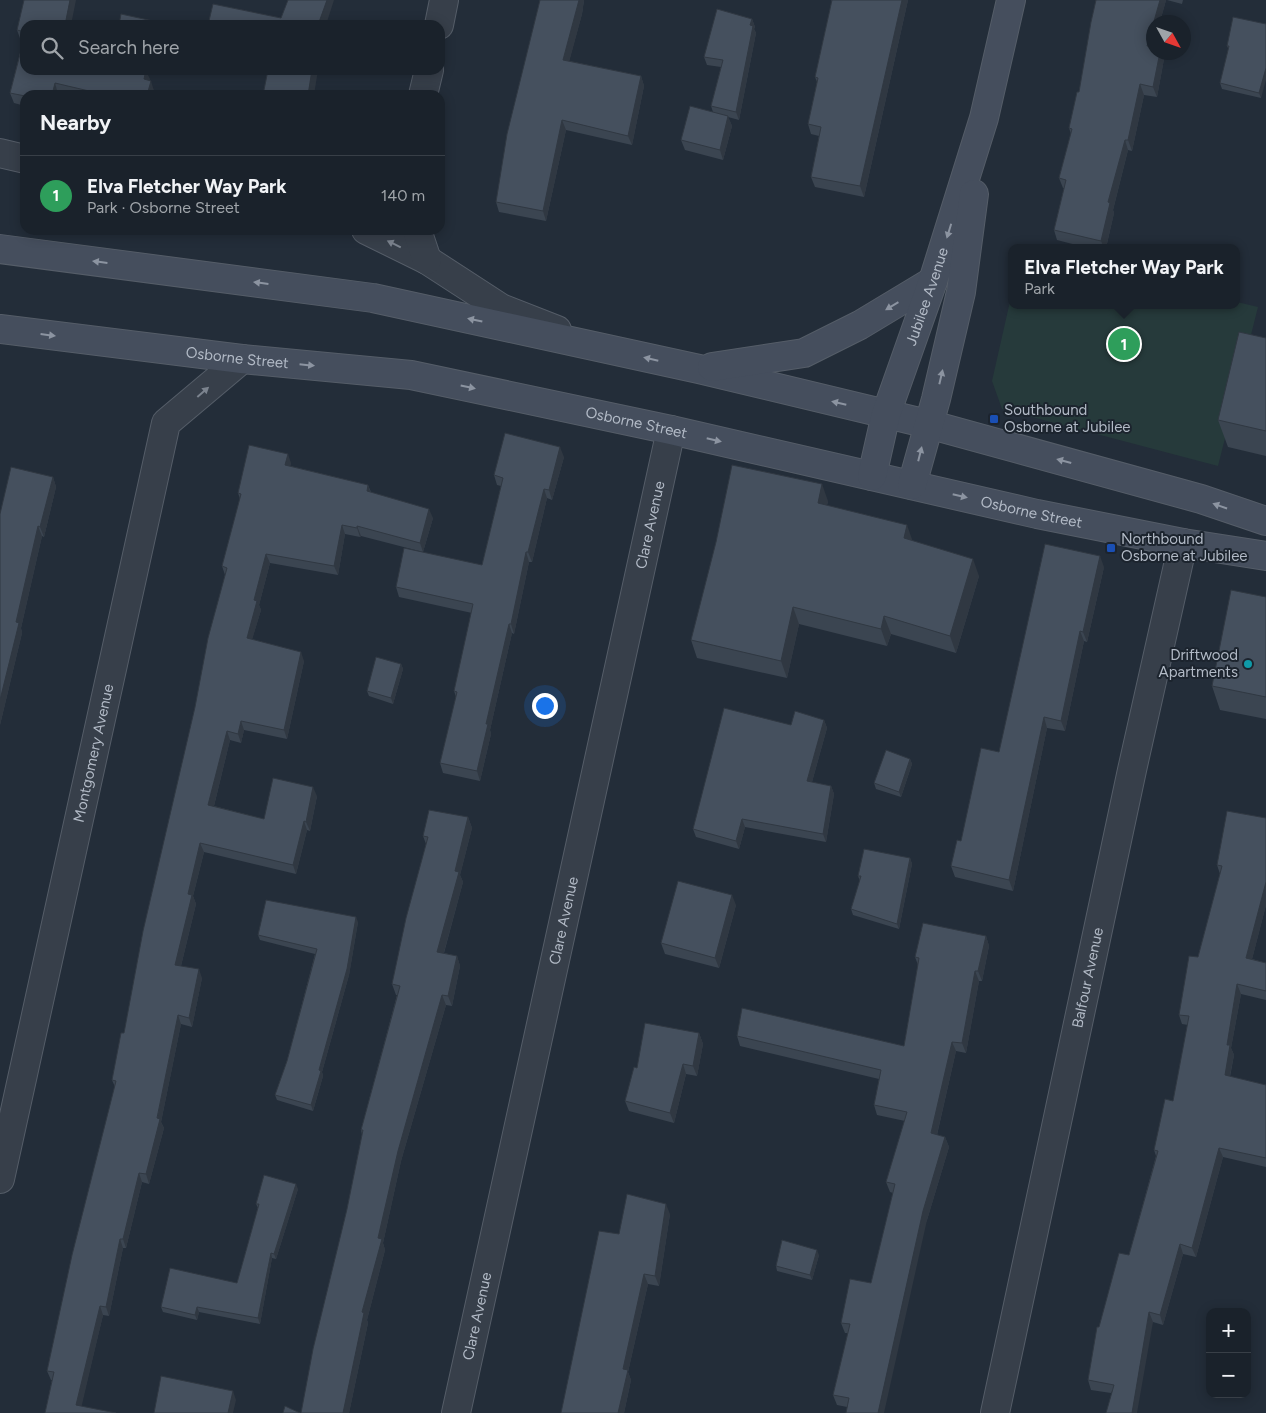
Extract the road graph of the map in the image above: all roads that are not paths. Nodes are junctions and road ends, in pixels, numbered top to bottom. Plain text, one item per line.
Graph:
1 (444, 0) edge
2 (1011, 0) edge
3 (440, 20) edge
4 (428, 75) edge
5 (424, 90) edge
6 (984, 118) junction
7 (0, 154) edge
8 (20, 157) edge
9 (376, 235) edge
10 (419, 235) edge
11 (0, 249) edge
12 (427, 260) junction
13 (934, 281) junction
14 (0, 329) edge
15 (593, 345) junction
16 (242, 359) junction
17 (699, 369) junction
18 (886, 414) junction
19 (928, 424) junction
20 (671, 430) junction
21 (872, 476) junction
22 (912, 485) junction
23 (1266, 521) edge
24 (1183, 543) junction
25 (1266, 556) edge
26 (0, 1179) edge
27 (456, 1413) edge
28 (995, 1413) edge

1 - 3 street
2 - 6 main road, Jubilee Avenue
4 - 5 street
6 -> 13 main road, Jubilee Avenue
19 -> 6 main road, Jubilee Avenue
7 - 8 street
12 -> 9 street
10 - 12 street
15 -> 11 main road
12 - 15 street
13 -> 17 main road
13 - 18 main road, Jubilee Avenue
14 -> 16 main road, Osborne Street
17 -> 15 main road
16 -> 20 main road, Osborne Street
26 -> 16 street, Montgomery Avenue
18 -> 17 main road
18 - 19 main road
18 - 21 main road, Jubilee Avenue
22 -> 19 main road, Jubilee Avenue
23 -> 19 main road
20 -> 21 main road, Osborne Street
20 - 27 street, Clare Avenue
21 - 22 main road, Osborne Street
22 -> 24 main road, Osborne Street
24 - 25 main road, Osborne Street
24 - 28 street, Balfour Avenue

